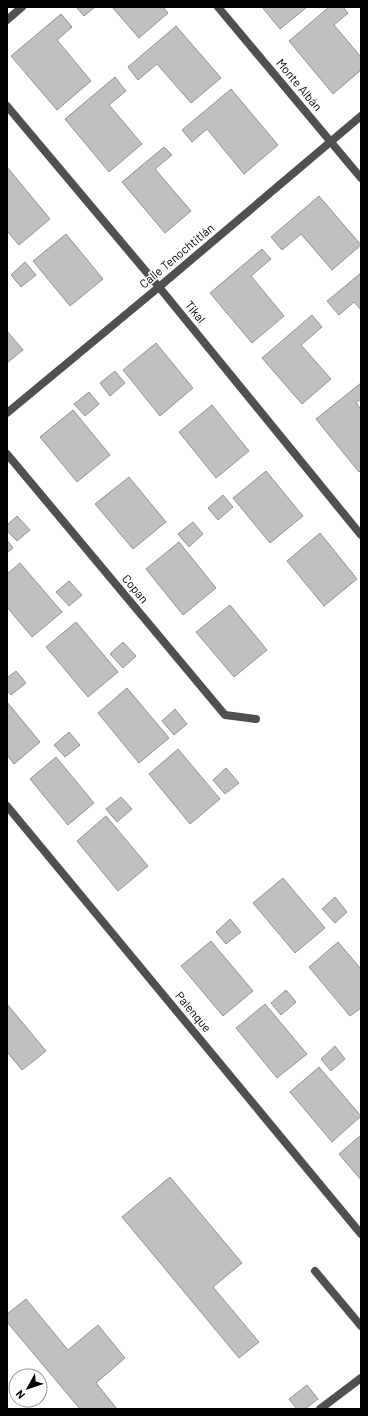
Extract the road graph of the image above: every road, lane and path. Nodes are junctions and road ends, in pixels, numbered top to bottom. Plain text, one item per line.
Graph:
1 (22, 7) edge
2 (218, 7) edge
3 (7, 20) edge
4 (7, 106) edge
5 (361, 116) edge
6 (331, 142) junction
7 (361, 178) edge
8 (159, 287) junction
9 (7, 413) edge
10 (7, 454) edge
11 (361, 536) edge
12 (256, 719) dead end
13 (7, 806) edge
14 (361, 1234) edge
15 (315, 1271) dead end
16 (361, 1326) edge
17 (361, 1378) edge
18 (320, 1409) edge

1 - 3 street
2 - 6 street, Monte Albán
4 - 8 street, Tikal
5 - 6 street, Calle Tenochtitlán
6 - 7 street, Monte Albán
6 - 8 street, Calle Tenochtitlán
8 - 9 street, Calle Tenochtitlán
8 - 11 street, Tikal
10 - 12 street, Copan
13 - 14 street, Palenque
15 - 16 street
17 - 18 street

